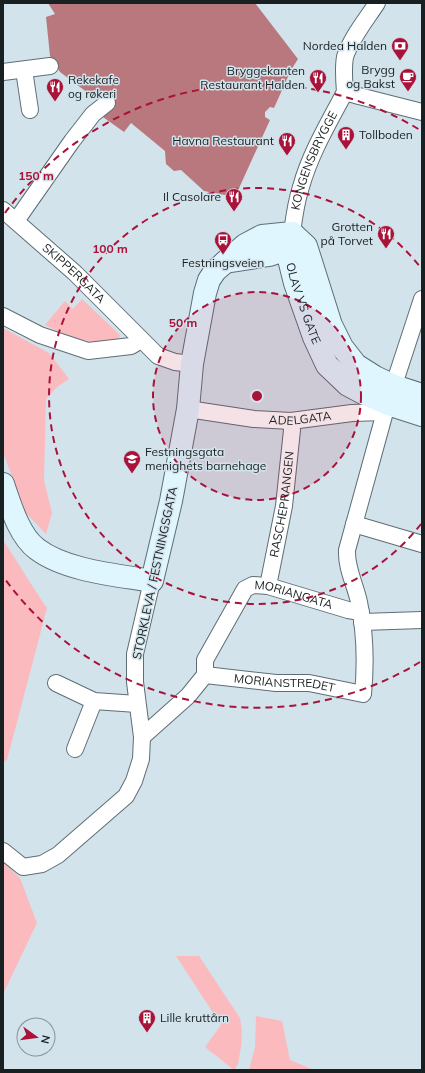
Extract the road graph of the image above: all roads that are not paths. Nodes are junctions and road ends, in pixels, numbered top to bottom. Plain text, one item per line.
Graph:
1 (376, 3) edge
2 (50, 66) dead end
3 (24, 70) junction
4 (3, 72) edge
5 (345, 92) junction
6 (107, 103) dead end
7 (30, 110) dead end
8 (422, 112) edge
9 (3, 210) edge
10 (16, 221) junction
11 (292, 233) junction
12 (422, 299) edge
13 (3, 316) edge
14 (141, 340) junction
15 (192, 364) junction
16 (422, 395) edge
17 (389, 400) junction
18 (188, 409) junction
19 (422, 415) edge
20 (291, 421) junction
21 (3, 484) edge
22 (354, 524) junction
23 (422, 544) edge
24 (152, 581) junction
25 (268, 586) junction
26 (361, 617) junction
27 (422, 620) edge
28 (205, 675) junction
29 (56, 684) dead end
30 (94, 701) junction
31 (137, 704) junction
32 (142, 737) junction
33 (75, 749) dead end
34 (3, 851) edge

1 - 5 street
2 - 3 street
3 - 4 street
3 - 7 street
5 - 8 street
5 - 11 street, KONGENSBRYGGE
6 - 10 street
9 - 10 street, SKIPPERGATA
10 - 14 street, SKIPPERGATA
11 - 15 street, STORKLEVA / FESTNINGSGATA
11 - 17 street, OLAV VS GATE
12 - 17 street
13 - 14 street
14 - 15 street, SKIPPERGATA
15 - 18 street, STORKLEVA / FESTNINGSGATA
16 - 17 street, OLAV VS GATE
17 - 19 street, OLAV VS GATE
17 - 20 street, ADELGATA
17 - 22 street
18 - 20 street, ADELGATA
18 - 24 street, STORKLEVA / FESTNINGSGATA
20 - 25 street, RASCHEPRANGEN
21 - 24 street
22 - 23 street
22 - 26 street
24 - 31 street, STORKLEVA / FESTNINGSGATA
25 - 26 street, MORIANGATA
25 - 28 street, MORIANGATA
26 - 27 street, MORIANGATA
26 - 28 street, MORIANSTREDET
28 - 32 street
29 - 30 street
30 - 31 street
30 - 33 street
31 - 32 street, STORKLEVA / FESTNINGSGATA
32 - 34 street, STORKLEVA / FESTNINGSGATA

